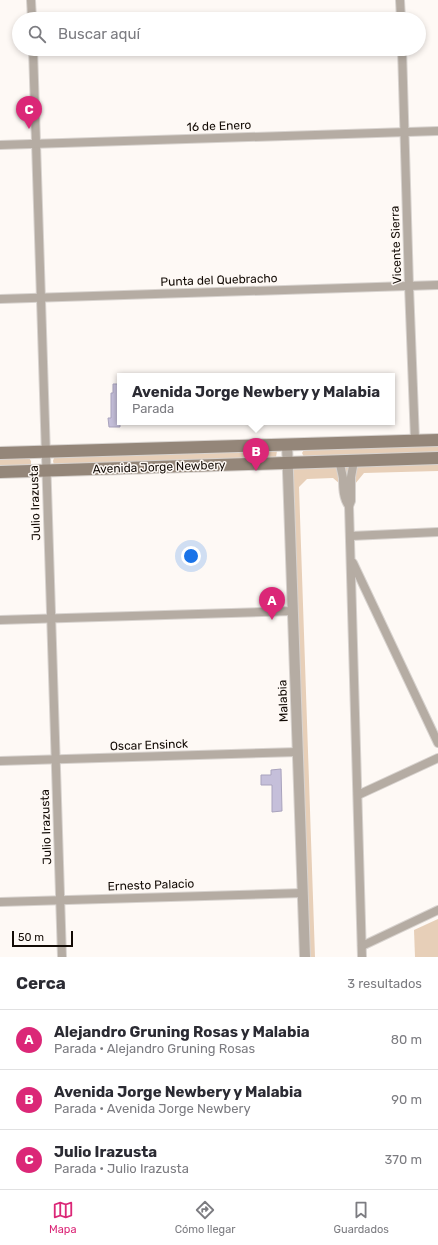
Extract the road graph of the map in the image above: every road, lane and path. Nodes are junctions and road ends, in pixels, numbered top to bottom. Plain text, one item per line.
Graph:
1 (31, 0) edge
2 (400, 0) edge
3 (32, 12) edge
4 (401, 12) edge
5 (33, 56) edge
6 (402, 56) edge
7 (438, 131) edge
8 (404, 132) junction
9 (36, 144) junction
10 (0, 145) edge
11 (438, 285) edge
12 (409, 286) junction
13 (41, 298) junction
14 (0, 299) edge
15 (415, 440) junction
16 (438, 440) edge
17 (287, 444) junction
18 (46, 452) junction
19 (0, 453) edge
20 (438, 458) edge
21 (340, 461) junction
22 (354, 461) junction
23 (288, 463) junction
24 (46, 471) junction
25 (0, 472) edge
26 (349, 506) junction
27 (438, 532) edge
28 (350, 536) junction
29 (351, 559) junction
30 (293, 611) junction
31 (51, 618) junction
32 (0, 620) edge
33 (438, 743) edge
34 (298, 752) junction
35 (438, 758) edge
36 (55, 760) junction
37 (0, 761) edge
38 (358, 795) junction
39 (303, 893) junction
40 (60, 900) junction
41 (0, 902) edge
42 (438, 910) edge
43 (362, 946) junction
44 (62, 957) edge
45 (305, 957) edge
46 (362, 957) edge

1 - 3 street
2 - 4 street
5 - 9 street, Julio Irazusta
6 - 8 street, Vicente Sierra
7 - 8 street, 16 de Enero
8 - 9 street, 16 de Enero
8 - 12 street, Vicente Sierra
9 - 10 street, 16 de Enero
9 - 13 street, Julio Irazusta
11 - 12 street, Punta del Quebracho
12 - 13 street, Punta del Quebracho
12 - 15 street, Vicente Sierra
13 - 14 street, Punta del Quebracho
13 - 18 street, Julio Irazusta
15 - 16 main road, Avenida Jorge Newbery
15 - 17 main road, Avenida Jorge Newbery
17 - 18 main road, Avenida Jorge Newbery
17 - 23 street, Malabia
18 - 19 main road, Avenida Jorge Newbery
18 - 24 street, Julio Irazusta
20 - 22 main road, Avenida Jorge Newbery
21 - 22 main road, Avenida Jorge Newbery
21 - 23 main road, Avenida Jorge Newbery
21 - 26 street
22 - 26 street
23 - 24 main road, Avenida Jorge Newbery
23 - 30 street, Malabia
24 - 25 main road, Avenida Jorge Newbery
24 - 31 street, Julio Irazusta
26 - 28 street
27 - 28 street
28 - 29 street
29 - 33 street
29 - 38 street
30 - 31 street
30 - 34 street, Malabia
31 - 32 street
31 - 36 street, Julio Irazusta
34 - 36 street, Oscar Ensinck
34 - 39 street, Malabia
35 - 38 street
36 - 37 street, Oscar Ensinck
36 - 40 street, Julio Irazusta
38 - 43 street
39 - 40 street, Ernesto Palacio
39 - 45 street, Malabia
40 - 41 street, Ernesto Palacio
40 - 44 street, Julio Irazusta
42 - 43 street
43 - 46 street

